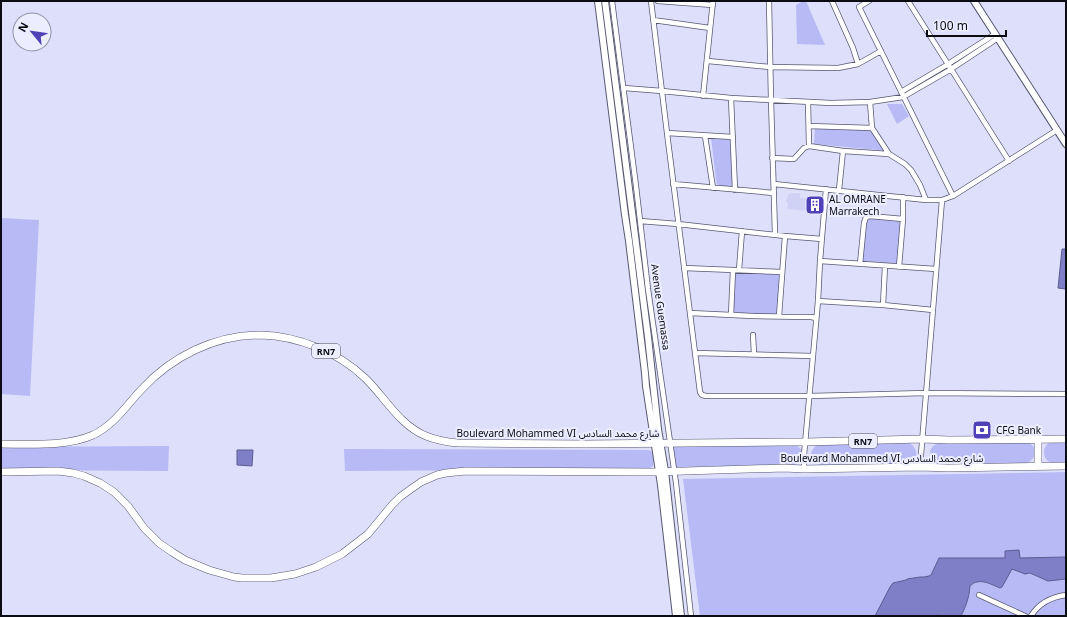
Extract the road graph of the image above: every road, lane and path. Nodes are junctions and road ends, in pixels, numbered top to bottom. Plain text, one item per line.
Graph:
1 (598, 1) edge
2 (605, 1) edge
3 (612, 1) edge
4 (651, 1) edge
5 (658, 1) edge
6 (769, 1) edge
7 (832, 1) edge
8 (869, 1) edge
9 (908, 1) edge
10 (974, 1) edge
11 (713, 3) edge
12 (653, 20) junction
13 (710, 28) junction
14 (996, 36) junction
15 (880, 51) junction
16 (708, 61) junction
17 (858, 64) junction
18 (948, 64) junction
19 (770, 67) junction
20 (951, 69) junction
21 (624, 88) junction
22 (662, 91) junction
23 (901, 92) junction
24 (703, 96) junction
25 (903, 97) junction
26 (731, 98) junction
27 (771, 100) junction
28 (808, 102) junction
29 (870, 102) junction
30 (809, 126) junction
31 (872, 128) junction
32 (1057, 130) junction
33 (666, 133) junction
34 (705, 136) junction
35 (733, 137) junction
36 (1066, 144) edge
37 (809, 146) junction
38 (843, 151) junction
39 (889, 154) junction
40 (772, 158) junction
41 (1008, 161) junction
42 (673, 184) junction
43 (774, 184) junction
44 (712, 188) junction
45 (826, 189) junction
46 (735, 190) junction
47 (839, 190) junction
48 (774, 193) junction
49 (953, 196) junction
50 (903, 197) junction
51 (926, 200) junction
52 (942, 200) junction
53 (903, 219) junction
54 (640, 221) junction
55 (678, 224) junction
56 (742, 231) junction
57 (776, 234) junction
58 (785, 236) junction
59 (822, 239) junction
60 (820, 262) junction
61 (860, 264) junction
62 (885, 266) junction
63 (899, 267) junction
64 (684, 268) junction
65 (936, 269) junction
66 (733, 270) junction
67 (739, 270) junction
68 (782, 272) junction
69 (818, 301) junction
70 (883, 305) junction
71 (933, 310) junction
72 (690, 313) junction
73 (731, 315) junction
74 (779, 316) junction
75 (816, 318) junction
76 (753, 335) dead end
77 (695, 353) junction
78 (754, 354) junction
79 (813, 356) junction
80 (926, 393) junction
81 (1066, 394) edge
82 (810, 396) junction
83 (922, 439) junction
84 (1038, 439) junction
85 (1066, 439) edge
86 (806, 442) junction
87 (658, 443) junction
88 (669, 443) junction
89 (1, 444) edge
90 (1038, 466) junction
91 (1066, 466) edge
92 (920, 467) junction
93 (804, 469) junction
94 (662, 471) junction
95 (674, 471) junction
96 (1, 472) edge
97 (1066, 594) edge
98 (979, 595) dead end
99 (676, 616) edge
100 (681, 616) edge
101 (691, 616) edge
102 (1025, 616) edge
103 (1031, 616) edge

1 - 87 main road, Avenue Guemassa
2 - 87 main road, Avenue Guemassa
3 - 21 street, Avenue Guemassa
4 - 12 street
5 - 11 street
6 - 19 street
7 - 17 street
8 - 15 street
9 - 18 street
10 - 14 main road
11 - 13 street
12 - 13 street
12 - 22 street
13 - 16 street
14 - 18 street
14 - 20 street
14 - 32 main road
15 - 17 street
15 - 23 street
16 - 19 street
16 - 24 street
17 - 19 street
18 - 20 street
18 - 23 street
19 - 27 street
20 - 25 street
20 - 41 street
21 - 22 street
21 - 54 street, Avenue Guemassa
22 - 24 street
22 - 33 street
23 - 25 street
24 - 26 street
25 - 29 street
25 - 49 street
26 - 27 street
26 - 35 street
27 - 28 street
27 - 40 street
28 - 29 street
28 - 30 street
29 - 31 street
30 - 31 street
30 - 37 street
31 - 39 street
32 - 36 main road
32 - 41 street
33 - 34 street
33 - 42 street
34 - 35 street
34 - 44 street
35 - 46 street
37 - 38 street
37 - 40 street
38 - 39 street
38 - 47 street
39 - 51 street
40 - 43 street
41 - 49 street
42 - 44 street
42 - 55 street
43 - 45 street
43 - 48 street
44 - 46 street
45 - 47 street
45 - 59 street
46 - 48 street
47 - 50 street
48 - 57 street
49 - 52 street
50 - 51 street
50 - 53 street
51 - 52 street
52 - 65 street
53 - 61 street
53 - 63 street
54 - 55 street
54 - 88 street, Avenue Guemassa
55 - 56 street
55 - 64 street
56 - 57 street
56 - 67 street
57 - 58 street
58 - 59 street
58 - 68 street
59 - 60 street
60 - 61 street
60 - 69 street
61 - 62 street
62 - 63 street
62 - 70 street
63 - 65 street
64 - 66 street
64 - 72 street
65 - 71 street
66 - 67 street
66 - 73 street
67 - 68 street
68 - 74 street
69 - 70 street
69 - 75 street
70 - 71 street
71 - 80 street
72 - 73 street
72 - 77 street
73 - 74 street
74 - 75 street
75 - 79 street
76 - 78 street
77 - 78 street
77 - 82 street
78 - 79 street
79 - 82 street
80 - 81 street
80 - 82 street
80 - 83 street
82 - 86 street
83 - 84 main road, Boulevard Mohammed VI شارع محمد السادس / RN7
83 - 86 main road, Boulevard Mohammed VI شارع محمد السادس / RN7
83 - 92 street
84 - 85 main road, Boulevard Mohammed VI شارع محمد السادس / RN7
84 - 90 main road
86 - 88 main road, Boulevard Mohammed VI شارع محمد السادس / RN7
86 - 93 street
87 - 88 main road, Boulevard Mohammed VI شارع محمد السادس / RN7
87 - 89 main road, Boulevard Mohammed VI شارع محمد السادس / RN7
87 - 94 main road, Avenue Guemassa
88 - 95 street, Avenue Guemassa
90 - 91 main road, Boulevard Mohammed VI شارع محمد السادس
90 - 92 main road, Boulevard Mohammed VI شارع محمد السادس
92 - 93 main road, Boulevard Mohammed VI شارع محمد السادس
93 - 95 main road, Boulevard Mohammed VI شارع محمد السادس
94 - 95 main road, Boulevard Mohammed VI شارع محمد السادس
94 - 96 main road, Boulevard Mohammed VI شارع محمد السادس
94 - 99 main road, Avenue Guemassa
94 - 100 main road, Avenue Guemassa
95 - 101 street, Avenue Guemassa
97 - 103 street
98 - 102 street

